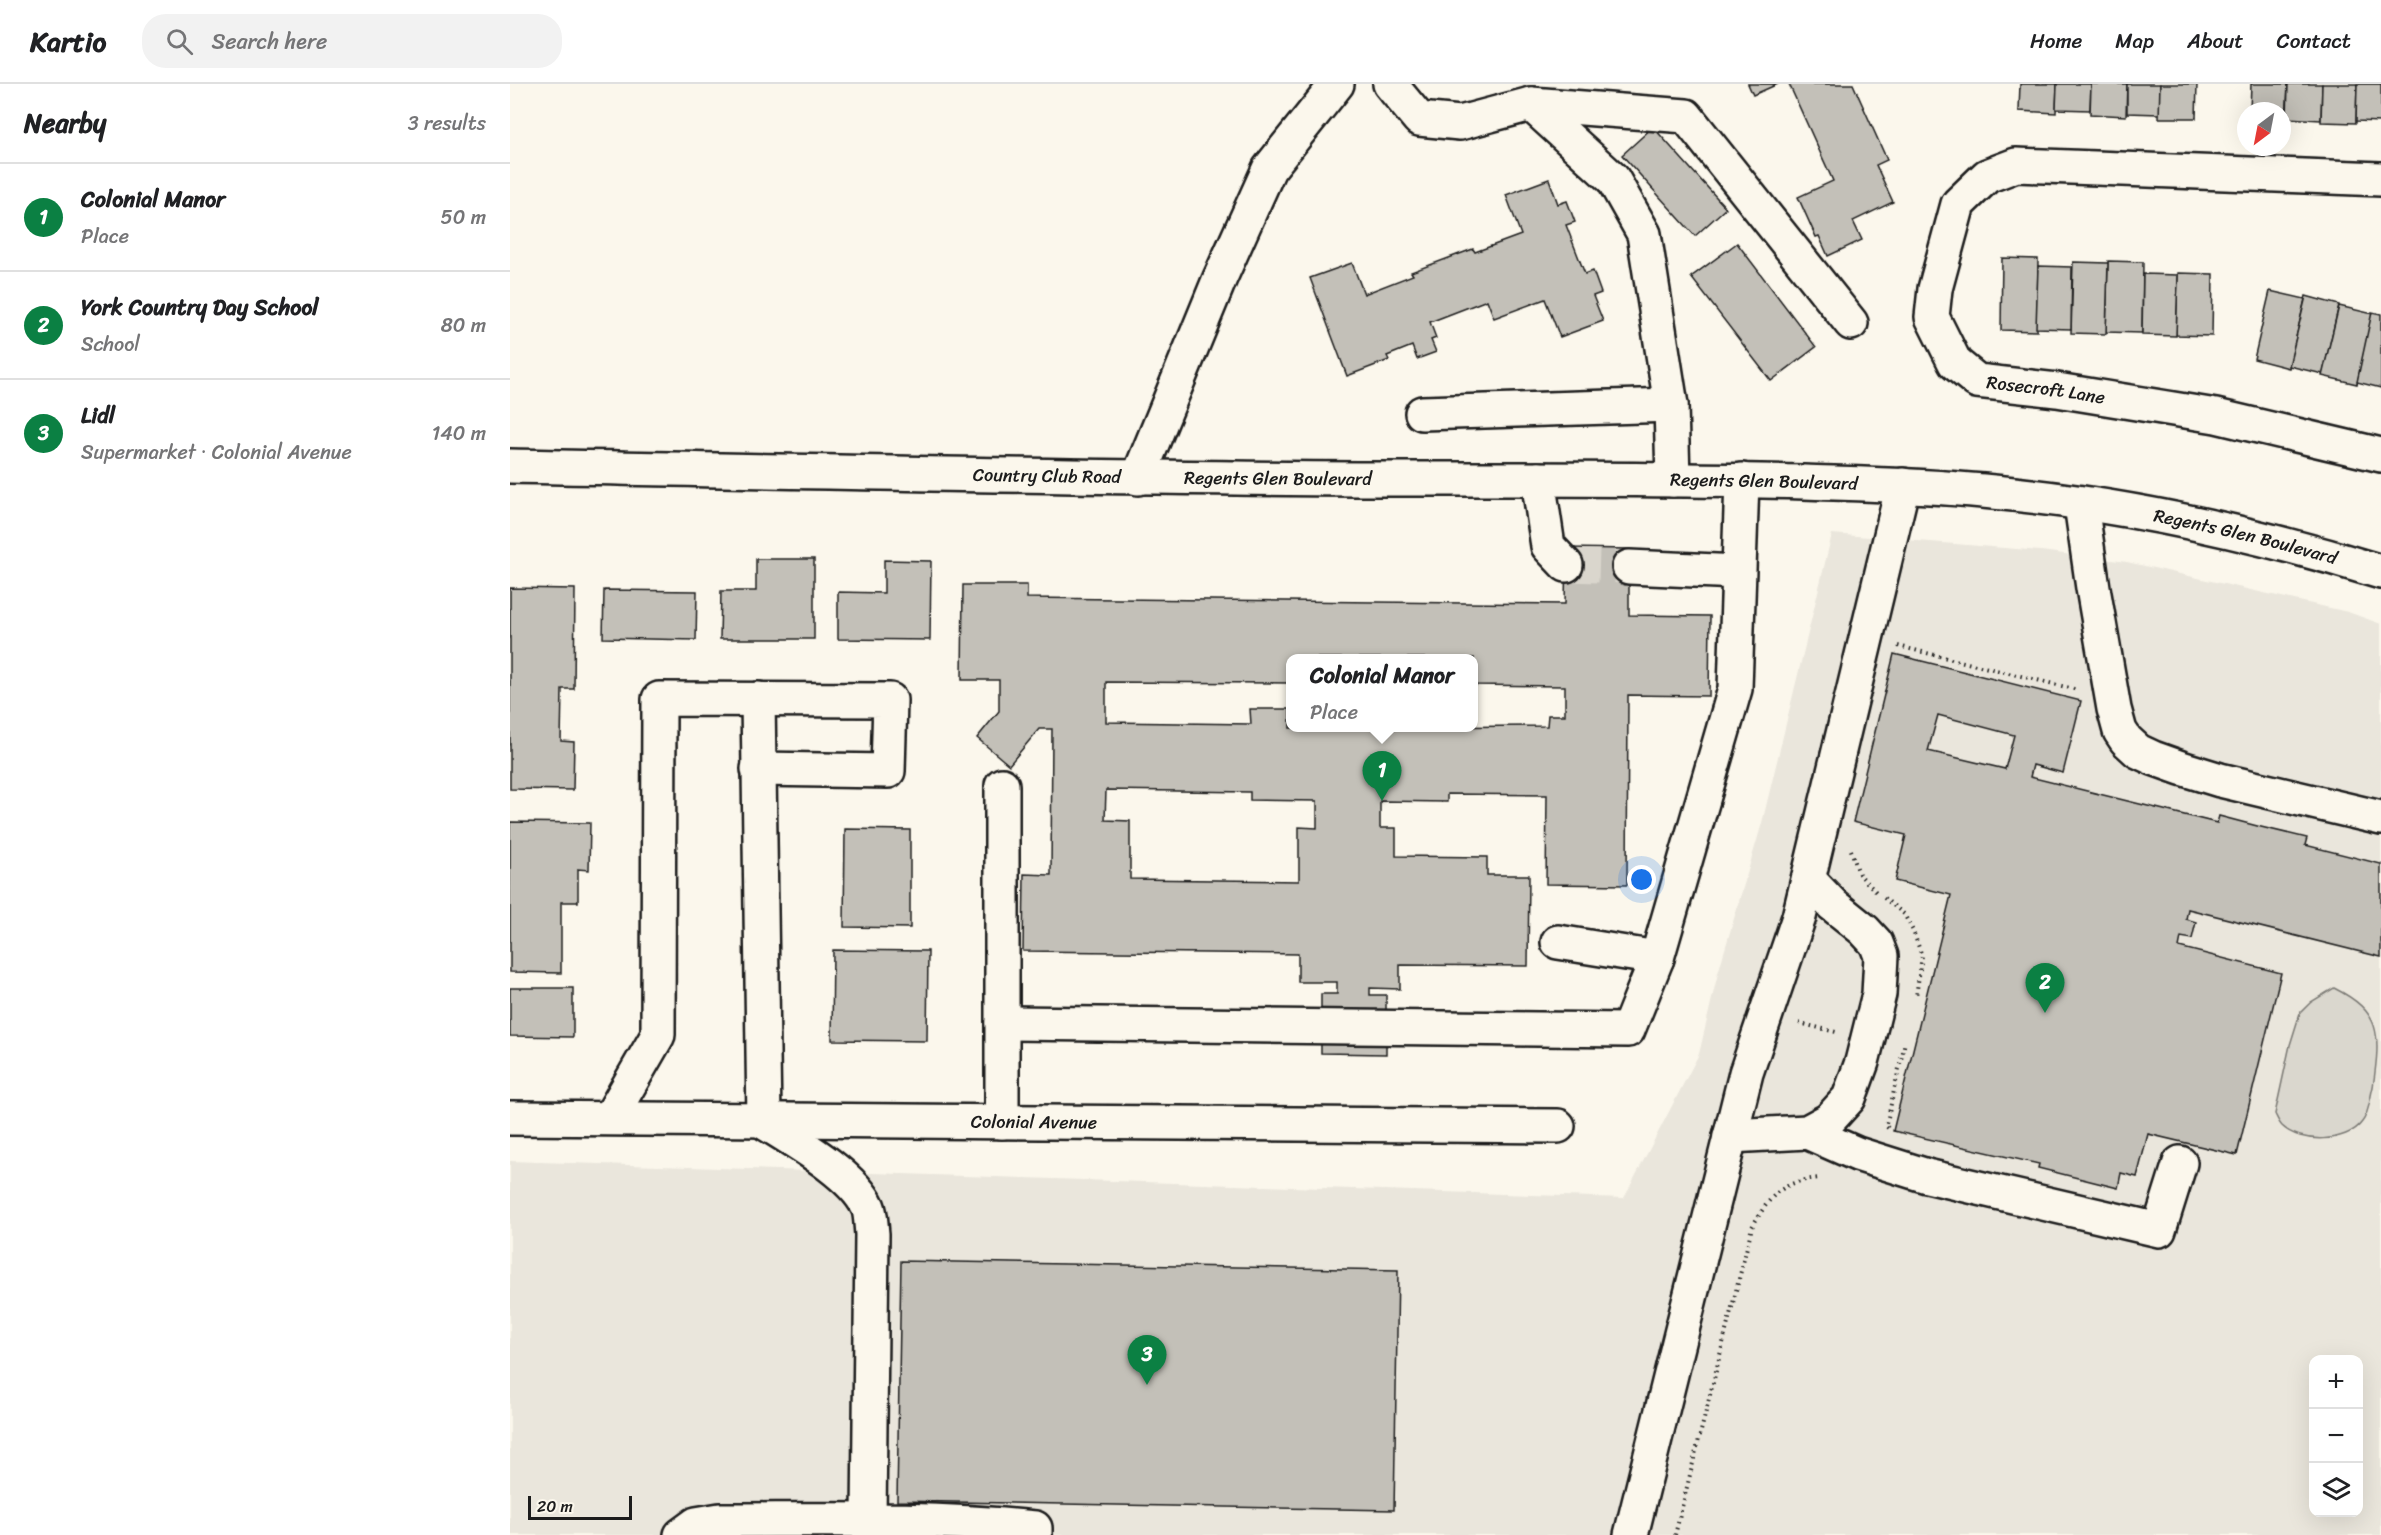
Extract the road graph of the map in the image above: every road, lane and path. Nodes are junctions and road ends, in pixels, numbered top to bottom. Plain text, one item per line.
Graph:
1 (1337, 84) edge
2 (1390, 84) edge
3 (1531, 104) junction
4 (2381, 179) edge
5 (1851, 322) dead end
6 (1671, 405) junction
7 (1422, 413) dead end
8 (2381, 455) edge
9 (510, 466) edge
10 (1138, 478) junction
11 (1538, 479) junction
12 (1673, 480) junction
13 (1742, 480) junction
14 (1904, 486) junction
15 (2081, 504) junction
16 (1566, 565) dead end
17 (1629, 567) tunnel mouth
18 (1738, 572) junction
19 (2381, 572) edge
20 (758, 699) junction
21 (759, 770) junction
22 (1002, 785) dead end
23 (2381, 818) edge
24 (1809, 880) junction
25 (1558, 942) dead end
26 (1657, 958) junction
27 (1792, 1021) dead end
28 (1002, 1023) junction
29 (1839, 1032) dead end
30 (510, 1118) edge
31 (610, 1118) junction
32 (764, 1122) junction
33 (1002, 1122) junction
34 (1558, 1126) dead end
35 (1808, 1132) junction
36 (1730, 1136) junction
37 (2180, 1163) dead end
38 (1831, 1179) dead end
39 (869, 1520) junction
40 (681, 1535) edge
41 (1035, 1535) edge
42 (1631, 1535) edge
43 (1675, 1535) edge

1 - 10 street, Country Club Road
2 - 3 street
3 - 5 street
3 - 6 street
4 - 8 street, Rosecroft Lane
6 - 7 street
6 - 12 street
9 - 10 street, Country Club Road
10 - 11 street, Regents Glen Boulevard
11 - 12 street, Regents Glen Boulevard
11 - 16 street
12 - 13 street, Regents Glen Boulevard
13 - 14 street, Regents Glen Boulevard
13 - 18 street
14 - 15 street, Regents Glen Boulevard
14 - 24 street
15 - 19 street, Regents Glen Boulevard
15 - 23 street
17 - 18 street
18 - 26 street
20 - 21 street
20 - 21 street
20 - 31 street
21 - 32 street
22 - 28 street
24 - 35 street
24 - 36 street
25 - 26 street
26 - 28 street
27 - 29 path
28 - 33 street
30 - 31 street, Colonial Avenue
31 - 32 street, Colonial Avenue
32 - 33 street, Colonial Avenue
32 - 39 street
33 - 34 street, Colonial Avenue
35 - 36 street
35 - 37 street
36 - 42 street
38 - 43 path
39 - 40 street
39 - 41 street

